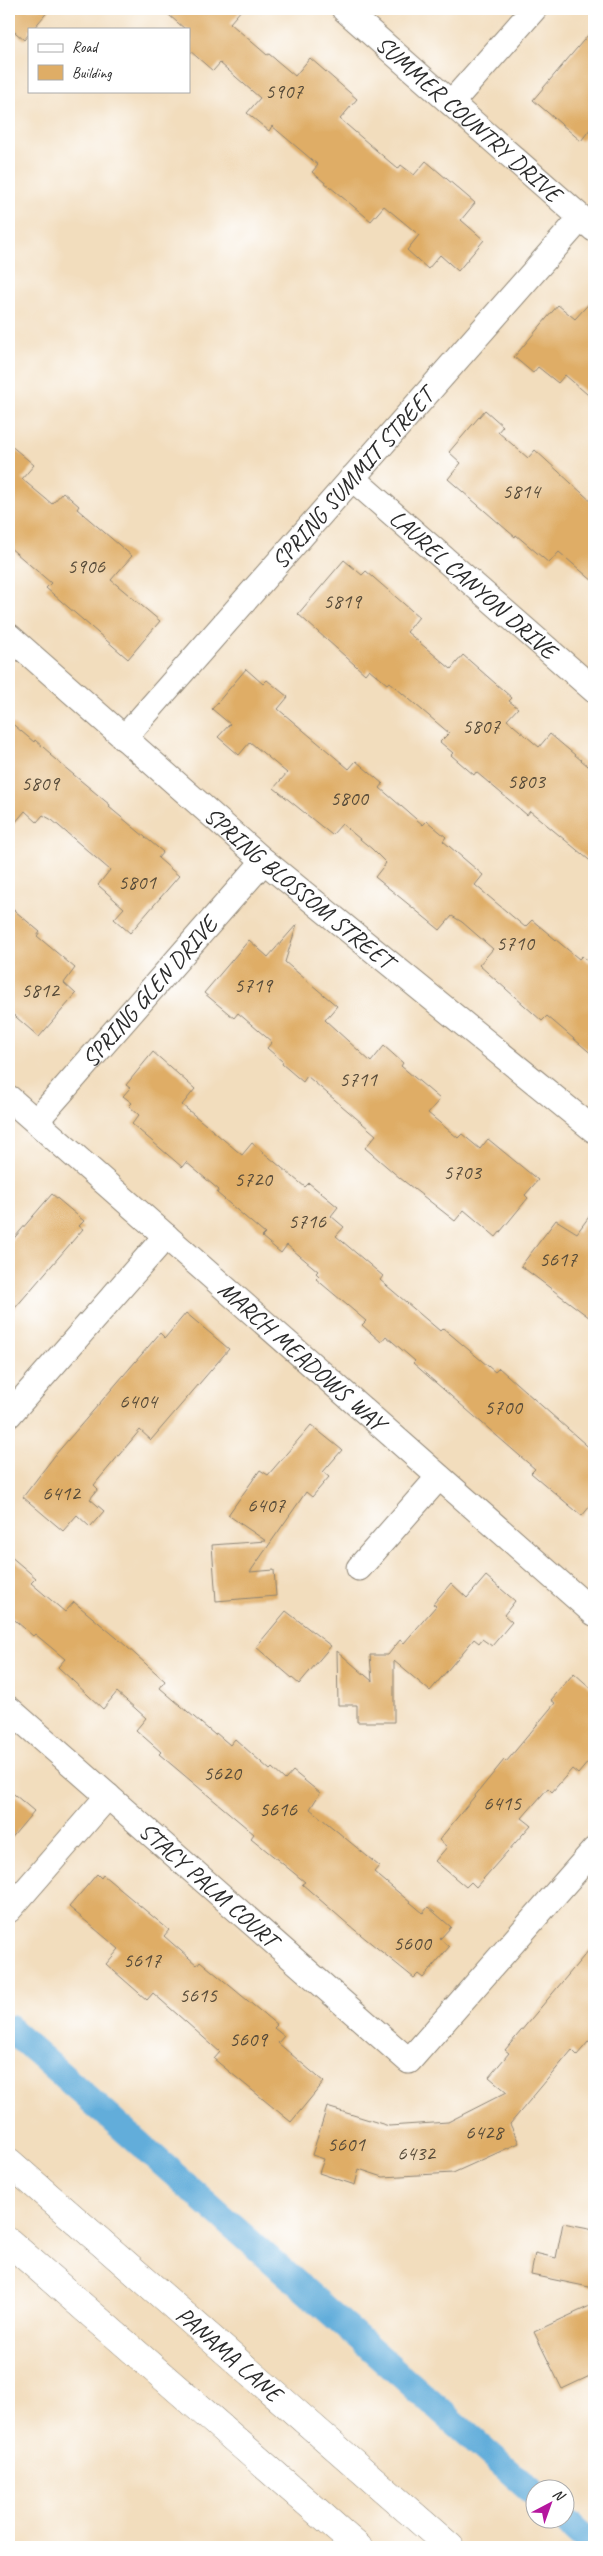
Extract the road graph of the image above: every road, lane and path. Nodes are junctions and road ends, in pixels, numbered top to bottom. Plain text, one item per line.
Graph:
1 (344, 9) edge
2 (534, 9) edge
3 (451, 103) junction
4 (588, 224) edge
5 (352, 478) junction
6 (9, 636) edge
7 (594, 690) edge
8 (124, 738) junction
9 (264, 861) junction
10 (9, 1098) edge
11 (36, 1121) junction
12 (594, 1130) edge
13 (166, 1236) junction
14 (9, 1415) edge
15 (439, 1476) junction
16 (359, 1568) dead end
17 (594, 1613) edge
18 (9, 1709) edge
19 (108, 1796) junction
20 (594, 1850) edge
21 (9, 1910) edge
22 (9, 2162) edge
23 (9, 2242) edge
24 (358, 2547) edge
25 (450, 2547) edge

1 - 3 street, SUMMER COUNTRY DRIVE
2 - 3 street
3 - 4 street, SUMMER COUNTRY DRIVE
4 - 5 street, SPRING SUMMIT STREET
5 - 7 street, LAUREL CANYON DRIVE
5 - 8 street, SPRING SUMMIT STREET
6 - 8 street, SPRING BLOSSOM STREET
8 - 9 street, SPRING BLOSSOM STREET
9 - 11 street, SPRING GLEN DRIVE
9 - 12 street, SPRING BLOSSOM STREET
10 - 11 street, MARCH MEADOWS WAY
11 - 13 street, MARCH MEADOWS WAY
13 - 14 street
13 - 15 street, MARCH MEADOWS WAY
15 - 16 street
15 - 17 street, MARCH MEADOWS WAY
18 - 19 street, STACY PALM COURT
19 - 20 street, STACY PALM COURT
19 - 21 street
22 - 25 main road, PANAMA LANE
23 - 24 main road

